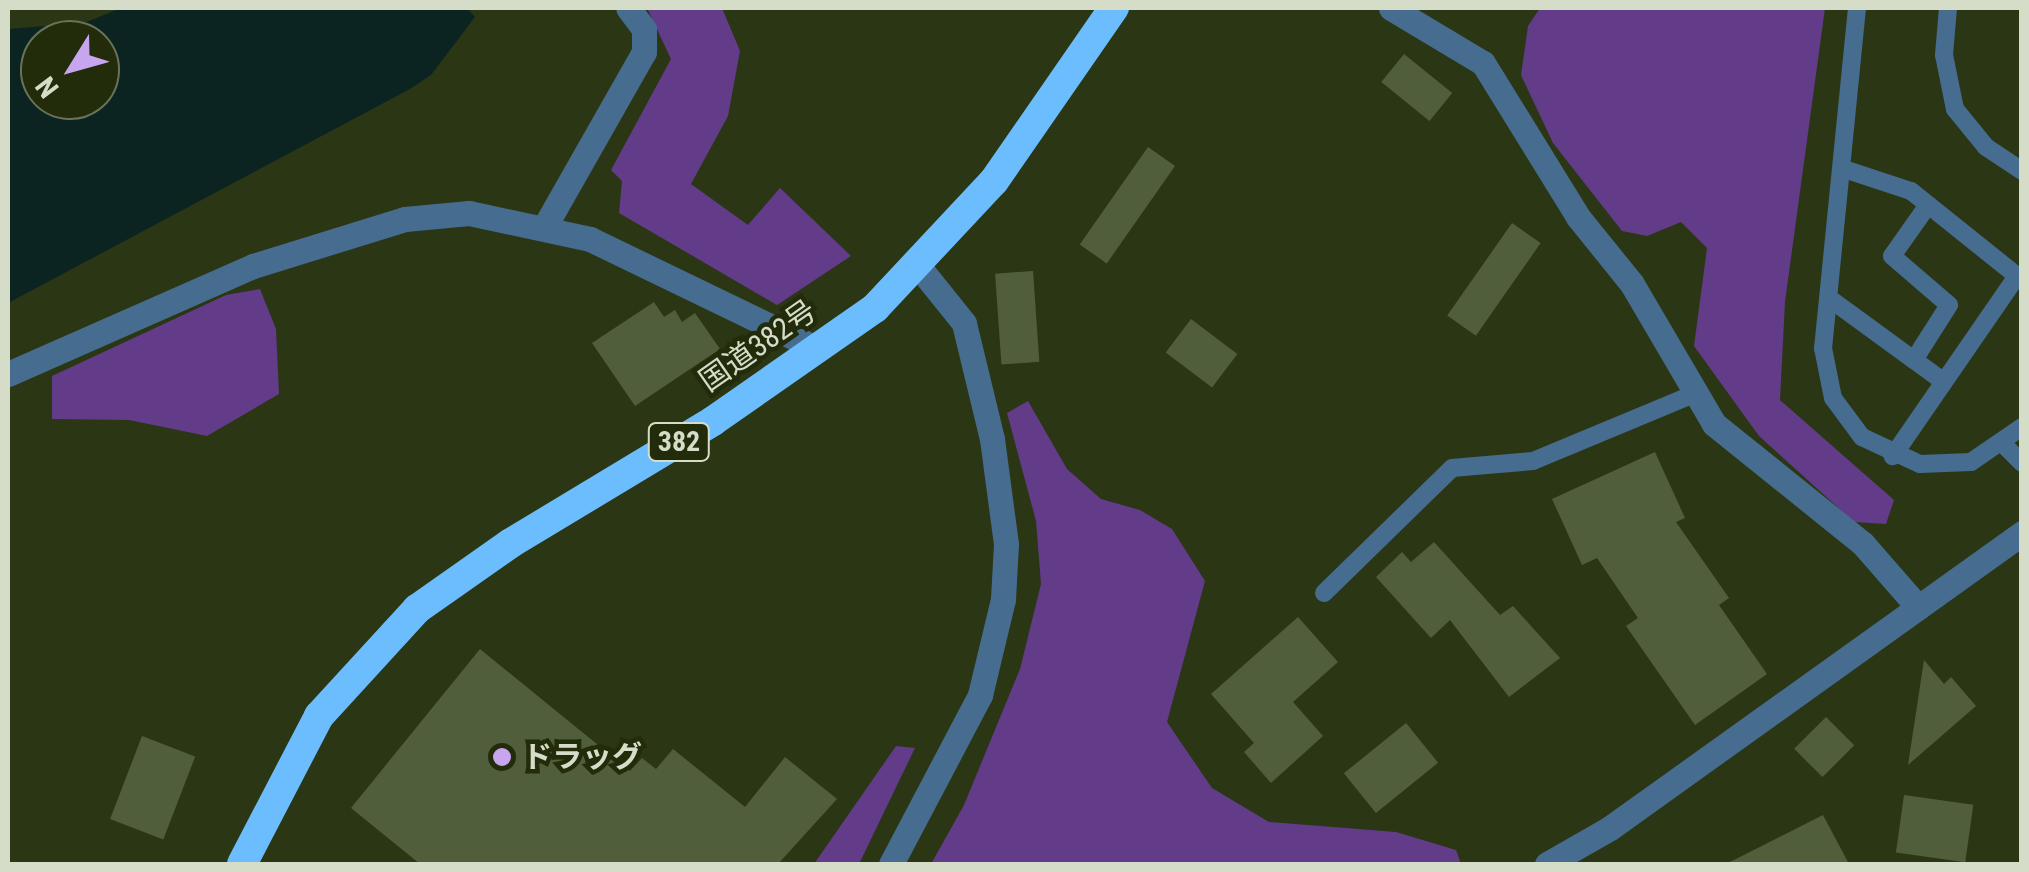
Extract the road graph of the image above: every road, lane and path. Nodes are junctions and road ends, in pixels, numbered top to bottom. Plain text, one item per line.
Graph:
1 (628, 8) edge
2 (1114, 8) edge
3 (1391, 8) edge
4 (1858, 8) edge
5 (1948, 8) edge
6 (1844, 170) junction
7 (2022, 171) edge
8 (1928, 204) junction
9 (544, 226) junction
10 (919, 267) junction
11 (1833, 301) junction
12 (815, 348) junction
13 (1914, 360) junction
14 (8, 374) edge
15 (1943, 381) junction
16 (1696, 393) junction
17 (2022, 427) edge
18 (2004, 445) junction
19 (1893, 456) junction
20 (2022, 463) edge
21 (2022, 532) edge
22 (1324, 593) dead end
23 (1918, 607) junction
24 (242, 864) edge
25 (891, 864) edge
26 (1547, 864) edge

1 - 9 street
2 - 10 highway, 国道382号 / 382
3 - 16 street
4 - 6 lane
5 - 7 lane
6 - 8 lane
6 - 11 lane
8 - 13 lane
8 - 15 lane
9 - 12 street
9 - 14 street
10 - 12 highway, 国道382号 / 382
10 - 25 street
11 - 13 lane
11 - 19 lane
12 - 24 highway, 国道382号 / 382
13 - 15 lane
15 - 19 lane
16 - 22 lane
16 - 23 street
17 - 18 lane
18 - 19 lane
18 - 20 lane
21 - 23 street
23 - 26 street

